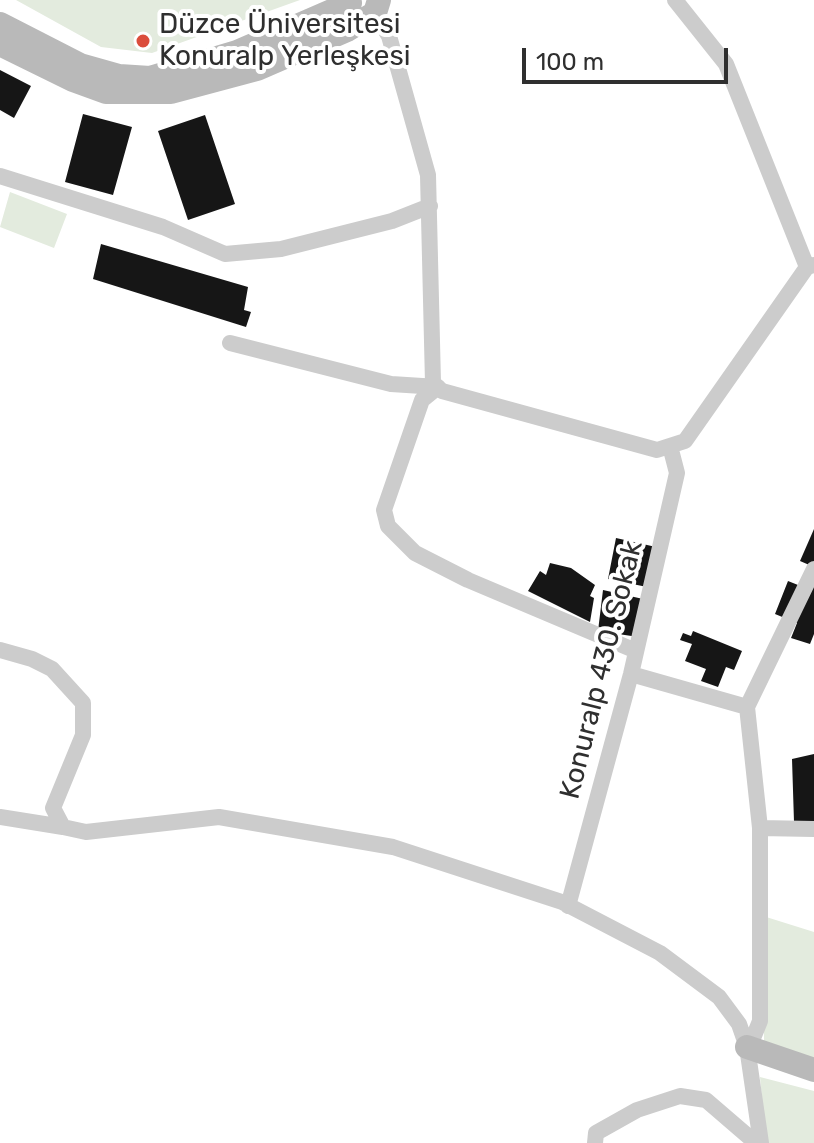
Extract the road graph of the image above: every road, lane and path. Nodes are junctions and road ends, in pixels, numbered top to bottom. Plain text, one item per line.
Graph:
1 (675, 0) edge
2 (370, 6) edge
3 (0, 24) edge
4 (0, 44) edge
5 (0, 176) edge
6 (430, 206) junction
7 (811, 266) edge
8 (230, 343) dead end
9 (438, 387) junction
10 (670, 446) junction
11 (814, 569) edge
12 (0, 650) edge
13 (636, 651) junction
14 (631, 674) junction
15 (747, 707) junction
16 (0, 817) edge
17 (63, 827) junction
18 (760, 828) junction
19 (814, 829) edge
20 (568, 906) junction
21 (748, 1047) junction
22 (814, 1070) edge
23 (595, 1143) edge
24 (758, 1143) edge

1 - 7 street
2 - 3 main road
2 - 4 main road
2 - 6 street
5 - 6 street
6 - 9 street
7 - 10 street
8 - 9 street
9 - 10 street
9 - 13 street
10 - 13 street, Konuralp 430. Sokak
11 - 15 street
12 - 17 street
13 - 14 street, Konuralp 430. Sokak
14 - 15 street
14 - 20 street, Konuralp 430. Sokak
15 - 18 street
16 - 17 street
17 - 20 street
18 - 19 street
18 - 21 street
20 - 21 street
21 - 22 main road
21 - 24 street
23 - 24 street

